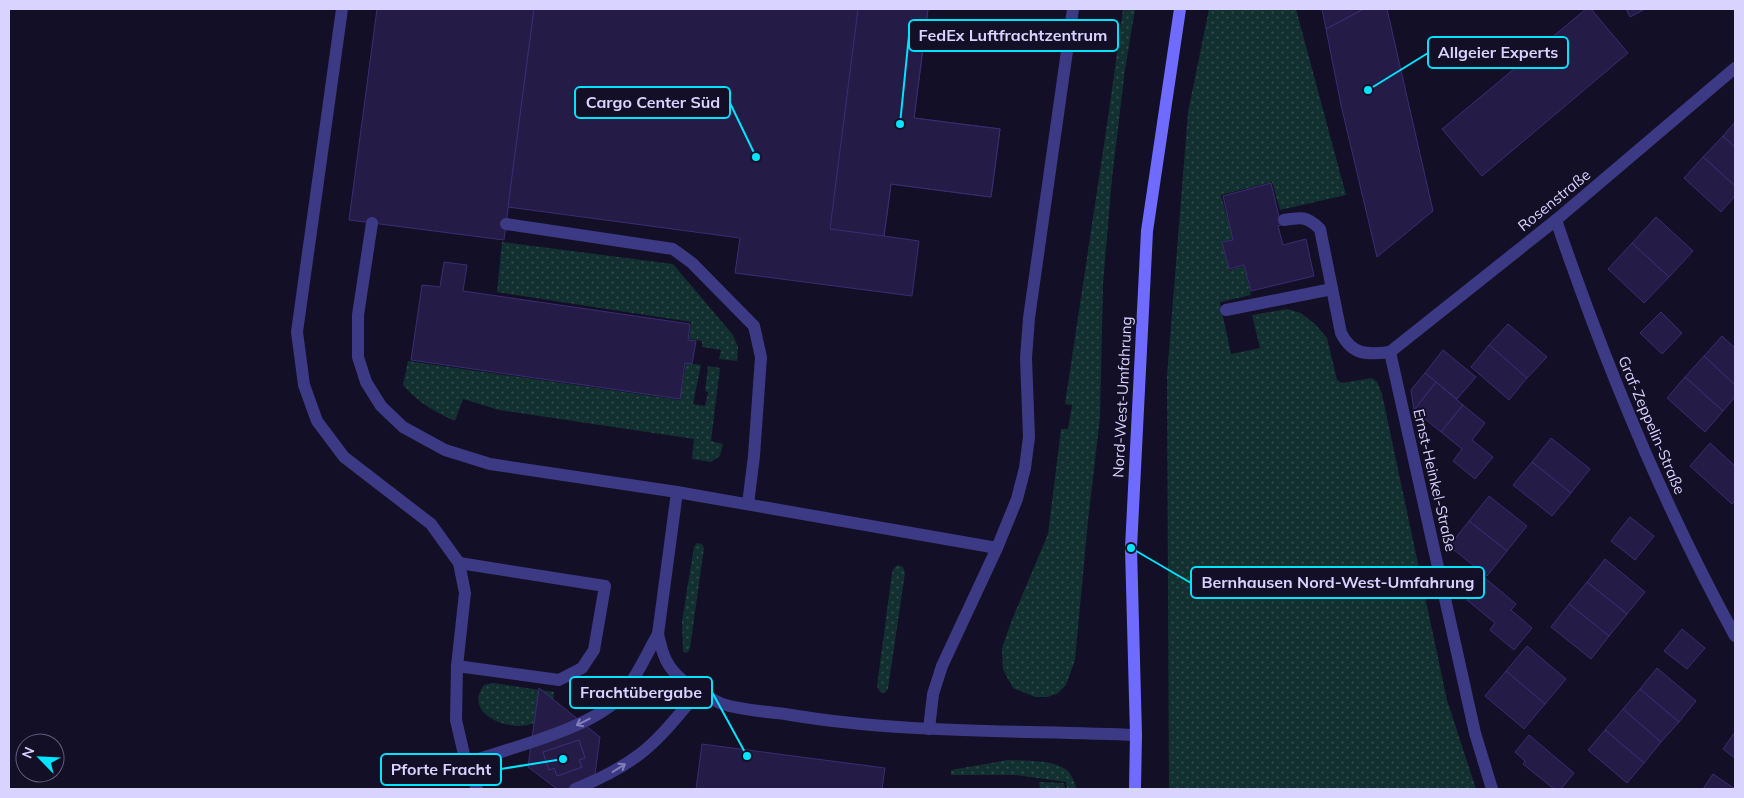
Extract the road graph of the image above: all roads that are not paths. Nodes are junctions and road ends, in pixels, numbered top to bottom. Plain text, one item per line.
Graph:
1 (342, 9) edge
2 (1073, 9) edge
3 (1180, 9) edge
4 (1735, 68) edge
5 (1284, 220) dead end
6 (1556, 220) junction
7 (372, 223) dead end
8 (506, 224) dead end
9 (1332, 289) junction
10 (1226, 310) dead end
11 (1390, 352) junction
12 (677, 492) junction
13 (748, 504) junction
14 (997, 548) junction
15 (459, 563) junction
16 (658, 634) junction
17 (1735, 636) edge
18 (457, 666) junction
19 (698, 692) junction
20 (929, 729) junction
21 (1136, 735) junction
22 (466, 763) junction
23 (477, 789) edge
24 (575, 789) edge
25 (1135, 789) edge
26 (1492, 789) edge

1 - 15 street
2 - 14 street
3 - 21 main road, Nord-West-Umfahrung
4 - 6 street, Rosenstraße
5 - 9 street
6 - 11 street, Rosenstraße
6 - 17 street, Graf-Zeppelin-Straße
7 - 12 street
8 - 13 street
9 - 10 street
9 - 11 street
11 - 26 street, Ernst-Heinkel-Straße
12 - 13 street
12 - 16 street
13 - 14 street
14 - 20 street
15 - 18 street
15 - 18 street
16 - 19 street
16 -> 22 street
18 - 22 street
19 - 20 street
24 -> 19 street
20 - 21 street
21 - 25 main road, Nord-West-Umfahrung
22 - 23 street

